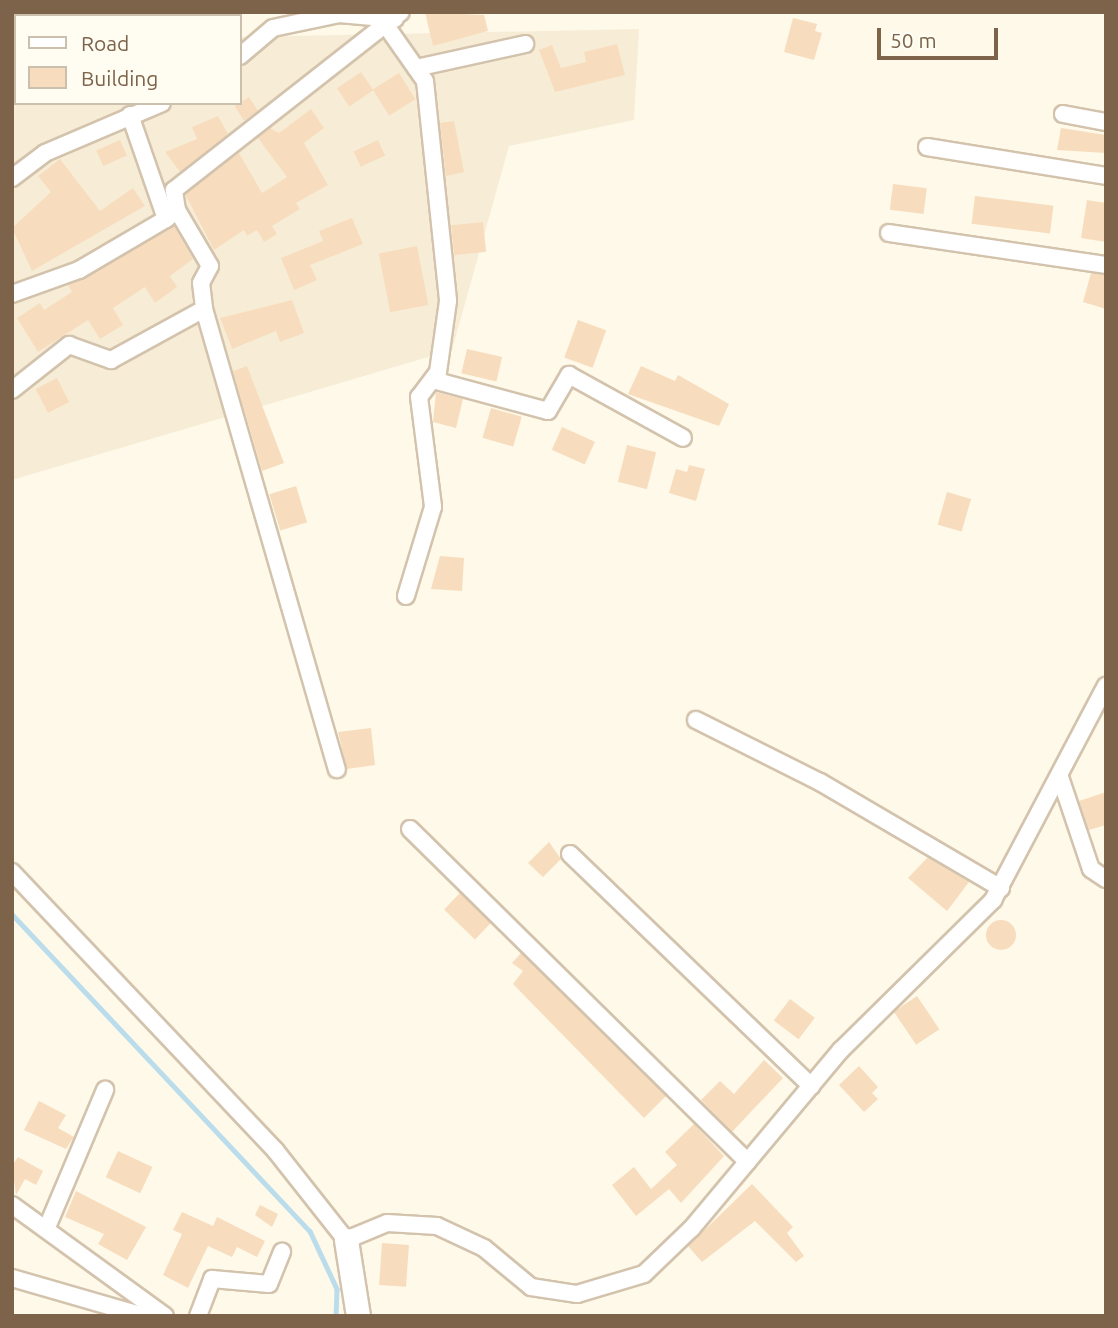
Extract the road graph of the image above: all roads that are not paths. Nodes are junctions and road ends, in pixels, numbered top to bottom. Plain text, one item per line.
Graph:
1 (394, 19) edge
2 (525, 44) dead end
3 (242, 50) edge
4 (416, 68) junction
5 (157, 105) edge
6 (1063, 114) dead end
7 (130, 115) junction
8 (1106, 122) edge
9 (927, 147) dead end
10 (1106, 176) edge
11 (12, 178) edge
12 (172, 214) junction
13 (889, 233) dead end
14 (1106, 265) edge
15 (12, 294) edge
16 (204, 309) junction
17 (15, 380) edge
18 (433, 380) junction
19 (683, 438) dead end
20 (405, 596) dead end
21 (1106, 687) edge
22 (695, 720) dead end
23 (337, 769) dead end
24 (1060, 777) junction
25 (410, 829) dead end
26 (570, 854) dead end
27 (12, 872) edge
28 (1106, 879) edge
29 (1001, 888) junction
30 (811, 1086) junction
31 (105, 1090) dead end
32 (748, 1162) junction
33 (12, 1205) edge
34 (48, 1225) junction
35 (346, 1240) junction
36 (282, 1251) dead end
37 (12, 1278) edge
38 (144, 1316) edge
39 (164, 1316) edge
40 (198, 1316) edge
41 (358, 1316) edge

1 - 3 street
1 - 4 street
1 - 12 street
2 - 4 street
4 - 18 street
5 - 7 street
6 - 8 street
7 - 11 street
7 - 12 street
9 - 10 street
12 - 15 street
12 - 16 street
13 - 14 street
16 - 17 street
16 - 23 street
18 - 19 street
18 - 20 street
21 - 24 street
22 - 29 street
24 - 28 street
24 - 29 street
25 - 32 street
26 - 30 street
27 - 35 street
29 - 30 street
30 - 32 street
31 - 34 street
32 - 35 street
33 - 34 street
34 - 39 street
35 - 41 street
36 - 40 street
37 - 38 street

